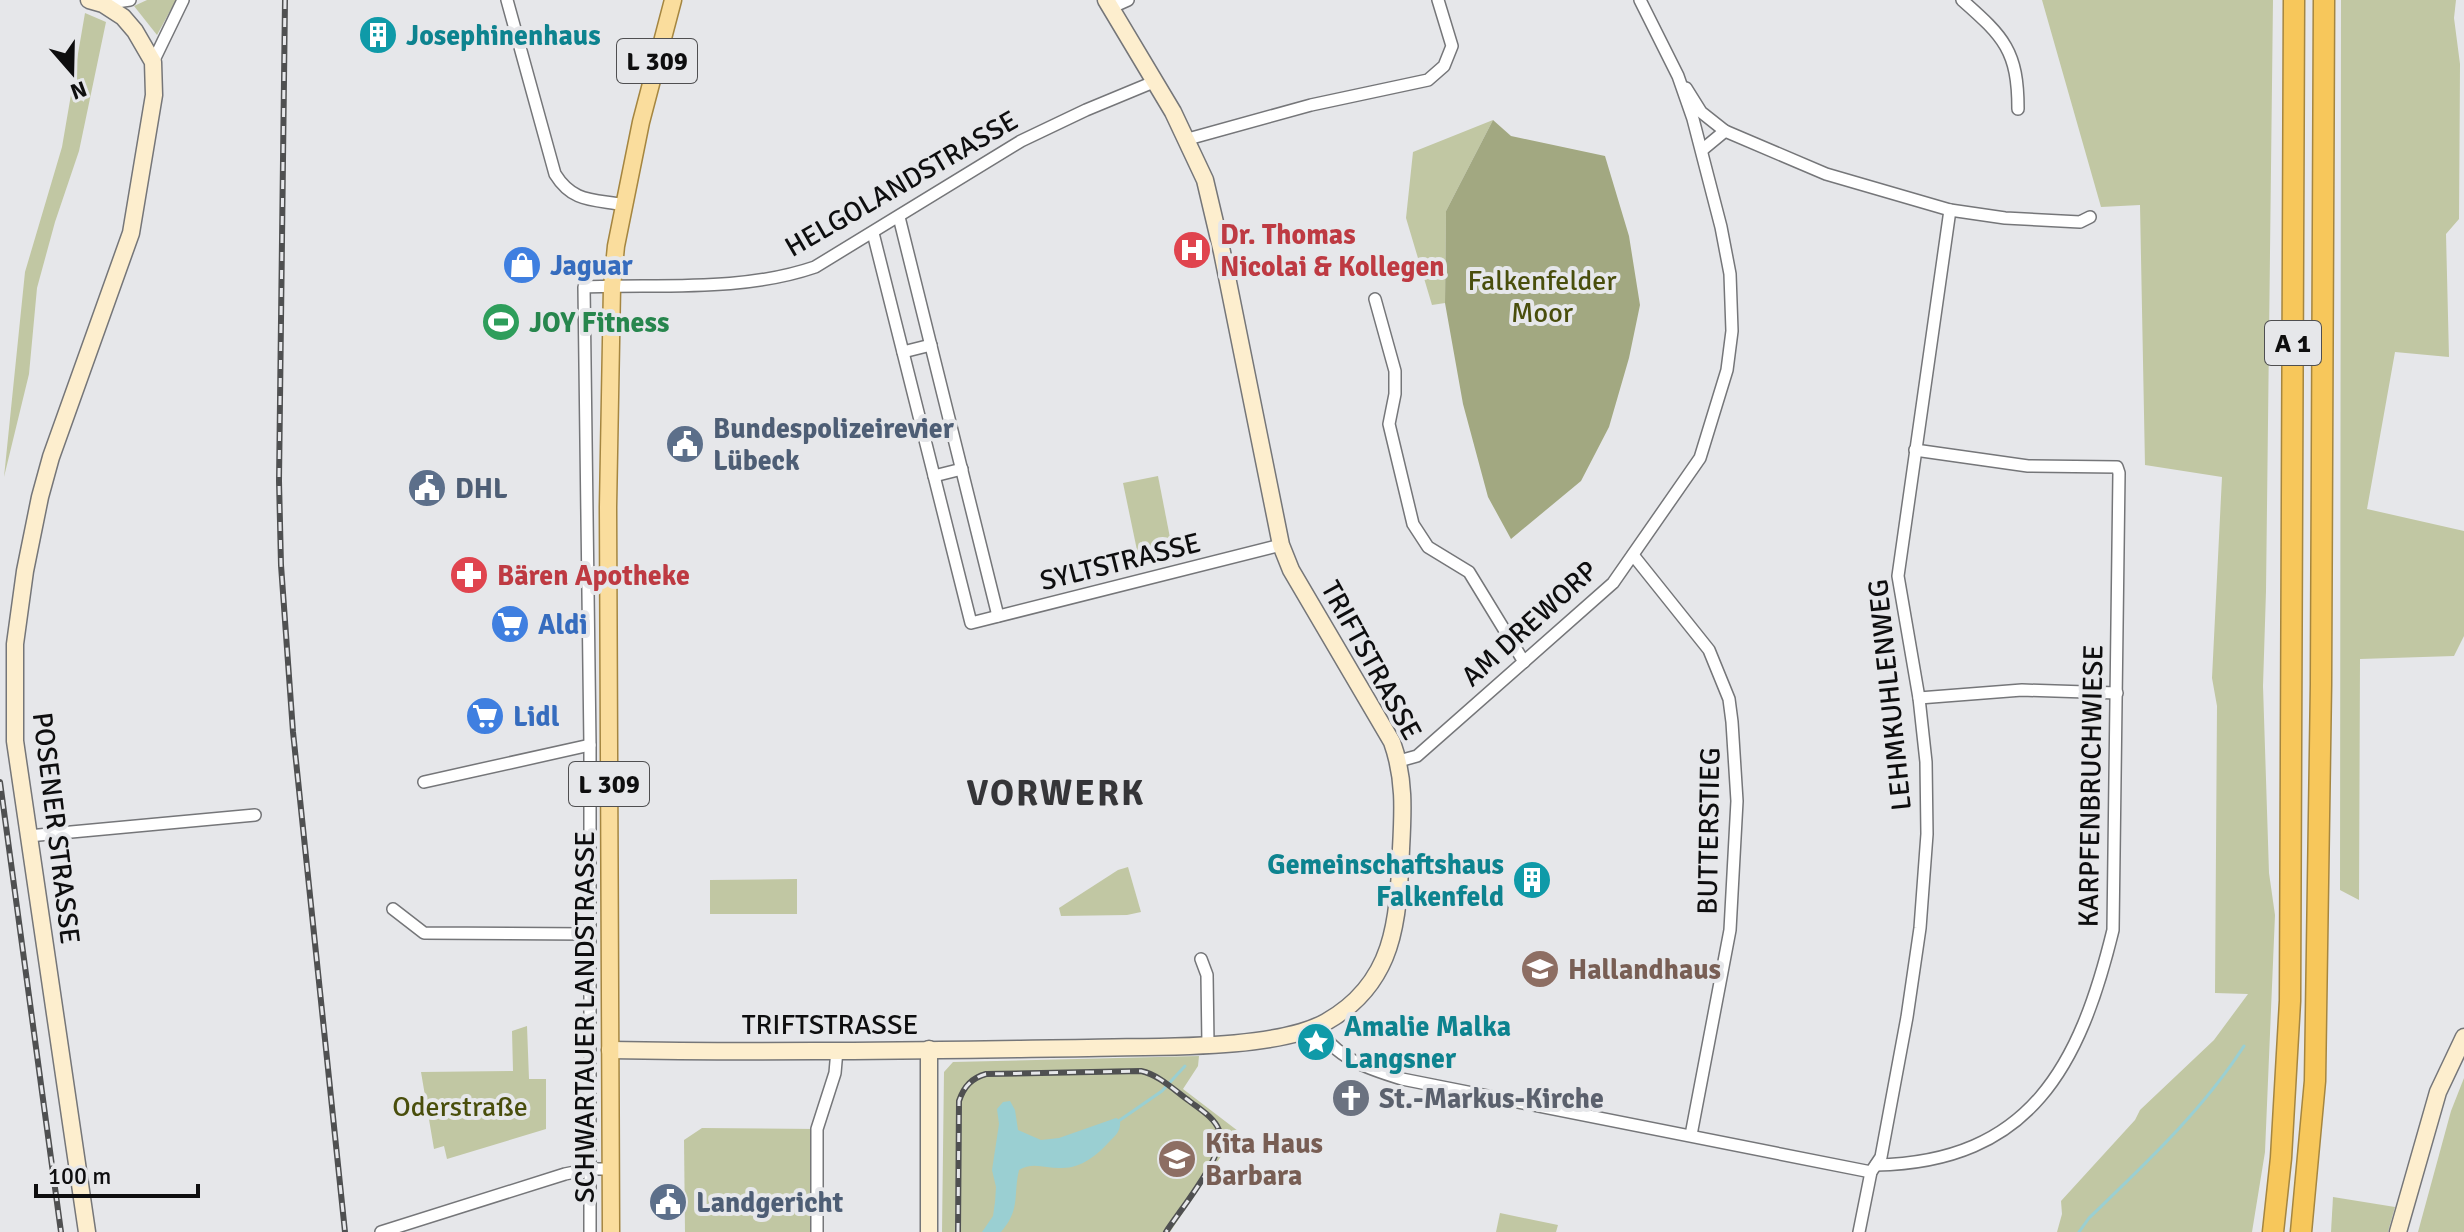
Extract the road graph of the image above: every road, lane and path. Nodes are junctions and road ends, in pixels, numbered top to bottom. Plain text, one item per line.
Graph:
1 (130, 0) edge
2 (183, 0) edge
3 (507, 0) edge
4 (673, 0) edge
5 (1128, 0) edge
6 (1438, 0) edge
7 (1640, 0) edge
8 (1962, 0) edge
9 (2294, 0) edge
10 (2324, 0) edge
11 (96, 2) edge
12 (1108, 4) edge
13 (153, 62) junction
14 (1678, 76) junction
15 (1156, 81) junction
16 (2018, 109) dead end
17 (1725, 131) junction
18 (1188, 139) junction
19 (1702, 150) junction
20 (625, 205) junction
21 (1950, 210) junction
22 (899, 217) junction
23 (2090, 217) dead end
24 (873, 233) junction
25 (612, 287) junction
26 (1375, 299) dead end
27 (931, 345) junction
28 (903, 352) junction
29 (1915, 450) junction
30 (962, 469) junction
31 (934, 476) junction
32 (1281, 545) junction
33 (1633, 555) junction
34 (998, 616) junction
35 (1524, 662) junction
36 (2117, 693) junction
37 (1919, 698) junction
38 (590, 745) junction
39 (1399, 761) junction
40 (424, 782) dead end
41 (255, 815) dead end
42 (28, 836) junction
43 (393, 909) dead end
44 (589, 934) junction
45 (1201, 959) dead end
46 (1318, 1026) junction
47 (2464, 1037) edge
48 (1208, 1044) junction
49 (929, 1049) junction
50 (610, 1050) junction
51 (837, 1050) junction
52 (1691, 1135) junction
53 (590, 1169) junction
54 (610, 1169) junction
55 (1873, 1169) junction
56 (87, 1232) edge
57 (381, 1232) edge
58 (590, 1232) edge
59 (611, 1232) edge
60 (817, 1232) edge
61 (929, 1232) edge
62 (1859, 1232) edge
63 (2273, 1232) edge
64 (2301, 1232) edge
65 (2398, 1232) edge

1 - 11 street
2 - 13 street, POSENER STRASSE
3 - 20 street
4 - 20 main road, L 309
5 - 12 street
6 - 18 street
7 - 14 street, AM DREWORP
8 - 16 street
9 - 63 highway, A 1
10 - 64 highway, A 1
11 - 13 street
12 - 15 street, TRIFTSTRASSE
13 - 42 street, POSENER STRASSE
14 - 17 street
14 - 19 street, AM DREWORP
15 - 18 street, TRIFTSTRASSE
15 - 22 street, HELGOLANDSTRASSE
17 - 19 street
17 - 21 street
18 - 32 street, TRIFTSTRASSE
19 - 33 street, AM DREWORP
20 - 25 main road, L 309
21 - 23 street
21 - 29 street, LEHMKUHLENWEG
22 - 24 street, HELGOLANDSTRASSE
22 - 27 street
24 - 25 street, HELGOLANDSTRASSE
24 - 28 street
25 - 38 street, SCHWARTAUER LANDSTRASSE
25 - 50 main road, SCHWARTAUER LANDSTRASSE / L 309
26 - 35 street
27 - 28 street
27 - 30 street
28 - 31 street
29 - 36 street, KARPFENBRUCHWIESE
29 - 37 street, LEHMKUHLENWEG
30 - 31 street
30 - 34 street
31 - 34 street, SYLTSTRASSE
32 - 34 street, SYLTSTRASSE
32 - 39 street, TRIFTSTRASSE
33 - 35 street, AM DREWORP
33 - 52 street, BUTTERSTIEG
35 - 39 street, AM DREWORP
36 - 37 street
36 - 55 street, KARPFENBRUCHWIESE
37 - 55 street, LEHMKUHLENWEG
38 - 40 street
38 - 44 street, SCHWARTAUER LANDSTRASSE
39 - 46 street, TRIFTSTRASSE
41 - 42 street
42 - 56 street, POSENER STRASSE
43 - 44 street
44 - 53 street, SCHWARTAUER LANDSTRASSE
45 - 48 street
46 - 48 street, TRIFTSTRASSE
46 - 52 street, KARPFENBRUCHWIESE
47 - 65 street
48 - 49 street, TRIFTSTRASSE
49 - 51 street, TRIFTSTRASSE
49 - 61 street
50 - 51 street, TRIFTSTRASSE
50 - 54 main road, SCHWARTAUER LANDSTRASSE / L 309
51 - 60 street
52 - 55 street, KARPFENBRUCHWIESE
53 - 54 street
53 - 57 street
53 - 58 street, SCHWARTAUER LANDSTRASSE
54 - 59 main road, SCHWARTAUER LANDSTRASSE / L 309
55 - 62 street, LEHMKUHLENWEG

